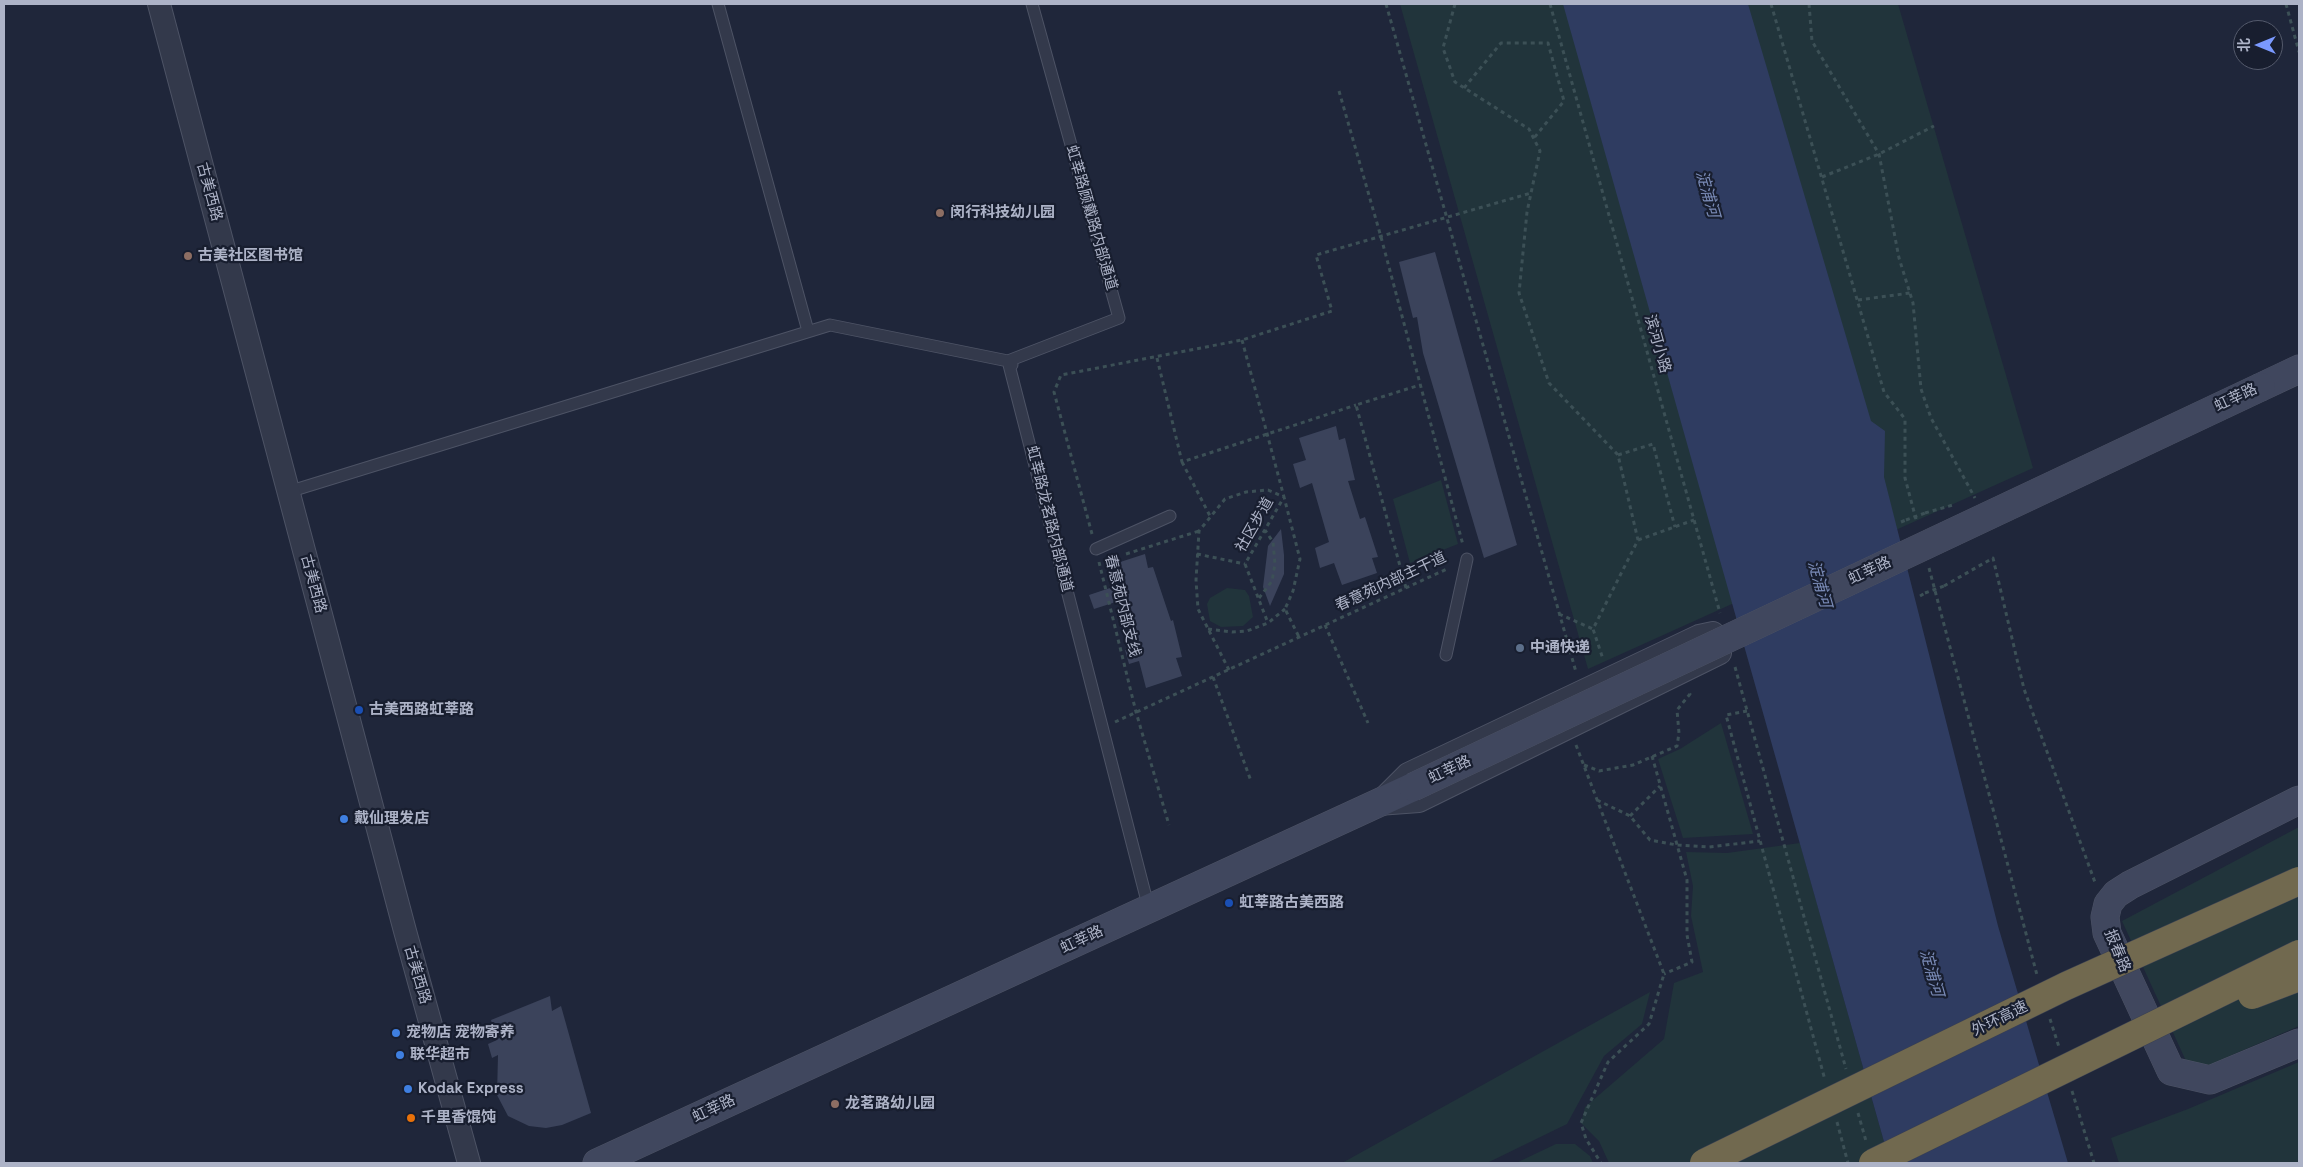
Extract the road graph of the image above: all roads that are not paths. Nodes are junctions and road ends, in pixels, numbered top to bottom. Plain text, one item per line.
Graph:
1 (159, 4) edge
2 (718, 4) edge
3 (1032, 4) edge
4 (808, 331) junction
5 (1008, 361) junction
6 (2299, 369) edge
7 (1017, 370) dead end
8 (288, 492) junction
9 (1170, 516) dead end
10 (1096, 549) road end
11 (1467, 559) road end
12 (1446, 655) dead end
13 (2299, 800) edge
14 (1378, 804) junction
15 (2299, 860) edge
16 (2299, 880) edge
17 (1149, 909) junction
18 (2299, 954) edge
19 (2299, 977) edge
20 (2066, 986) junction
21 (2299, 1043) edge
22 (2096, 1054) junction
23 (1870, 1154) edge
24 (469, 1163) edge
25 (596, 1163) edge
26 (1704, 1163) edge

1 - 8 street, 古美西路
2 - 4 lane
3 - 5 lane, 虹莘路顾戴路内部通道
4 - 5 lane
4 - 8 lane
5 - 7 lane
5 - 17 lane, 虹莘路龙茗路内部通道
6 - 14 street, 虹莘路, bridge
8 - 24 street, 古美西路
9 - 10 lane
11 - 12 lane
13 - 21 street, 报春路
14 - 14 street
14 - 17 street, 虹莘路
15 - 20 highway, bridge
16 - 20 highway, 外环高速, bridge
17 - 25 street, 虹莘路
18 - 22 highway, bridge
19 - 22 highway, bridge
20 - 26 highway, 外环高速, bridge
22 - 23 highway, bridge

